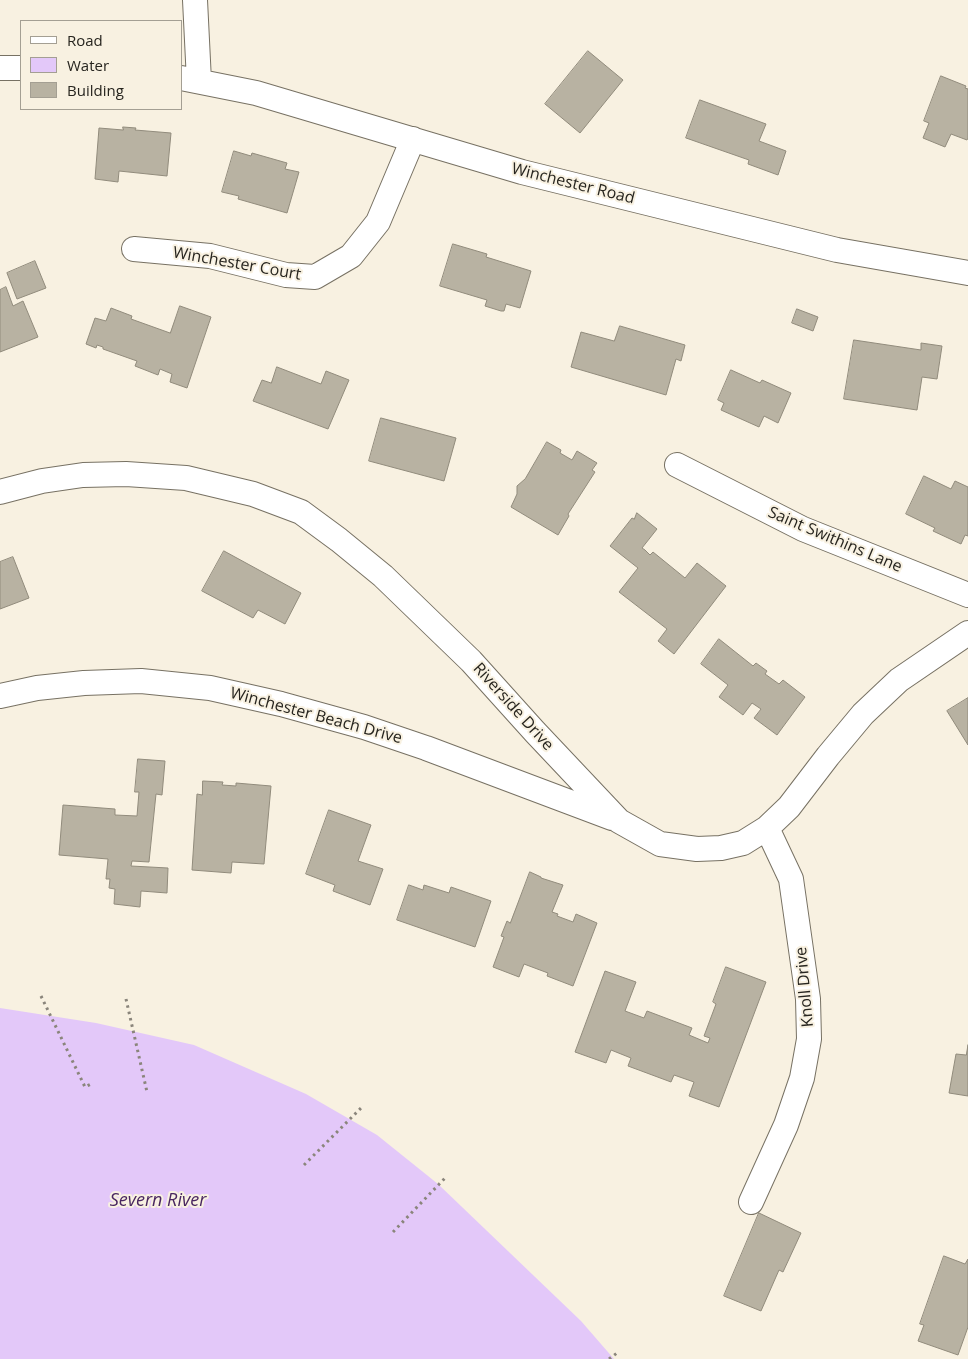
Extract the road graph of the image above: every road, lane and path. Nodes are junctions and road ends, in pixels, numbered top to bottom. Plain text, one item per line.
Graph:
1 (195, 0) edge
2 (0, 68) edge
3 (20, 68) edge
4 (190, 80) edge
5 (413, 139) junction
6 (134, 249) dead end
7 (968, 273) edge
8 (677, 464) dead end
9 (0, 492) edge
10 (968, 595) edge
11 (968, 633) edge
12 (0, 696) edge
13 (619, 821) junction
14 (767, 828) junction
15 (41, 996) dead end
16 (126, 999) dead end
17 (93, 1083) dead end
18 (147, 1092) dead end
19 (363, 1106) dead end
20 (304, 1165) dead end
21 (447, 1176) dead end
22 (751, 1202) dead end
23 (393, 1232) dead end
24 (616, 1353) dead end
25 (609, 1359) edge

1 - 4 street
2 - 3 street
4 - 5 street, Winchester Road
5 - 6 street, Winchester Court
5 - 7 street, Winchester Road
8 - 10 street, Saint Swithins Lane
9 - 13 street, Riverside Drive
11 - 14 street, Riverside Drive
12 - 13 street, Winchester Beach Drive
13 - 14 street, Riverside Drive
14 - 22 street, Knoll Drive
15 - 17 path
16 - 18 path
19 - 20 path
21 - 23 path
24 - 25 path

